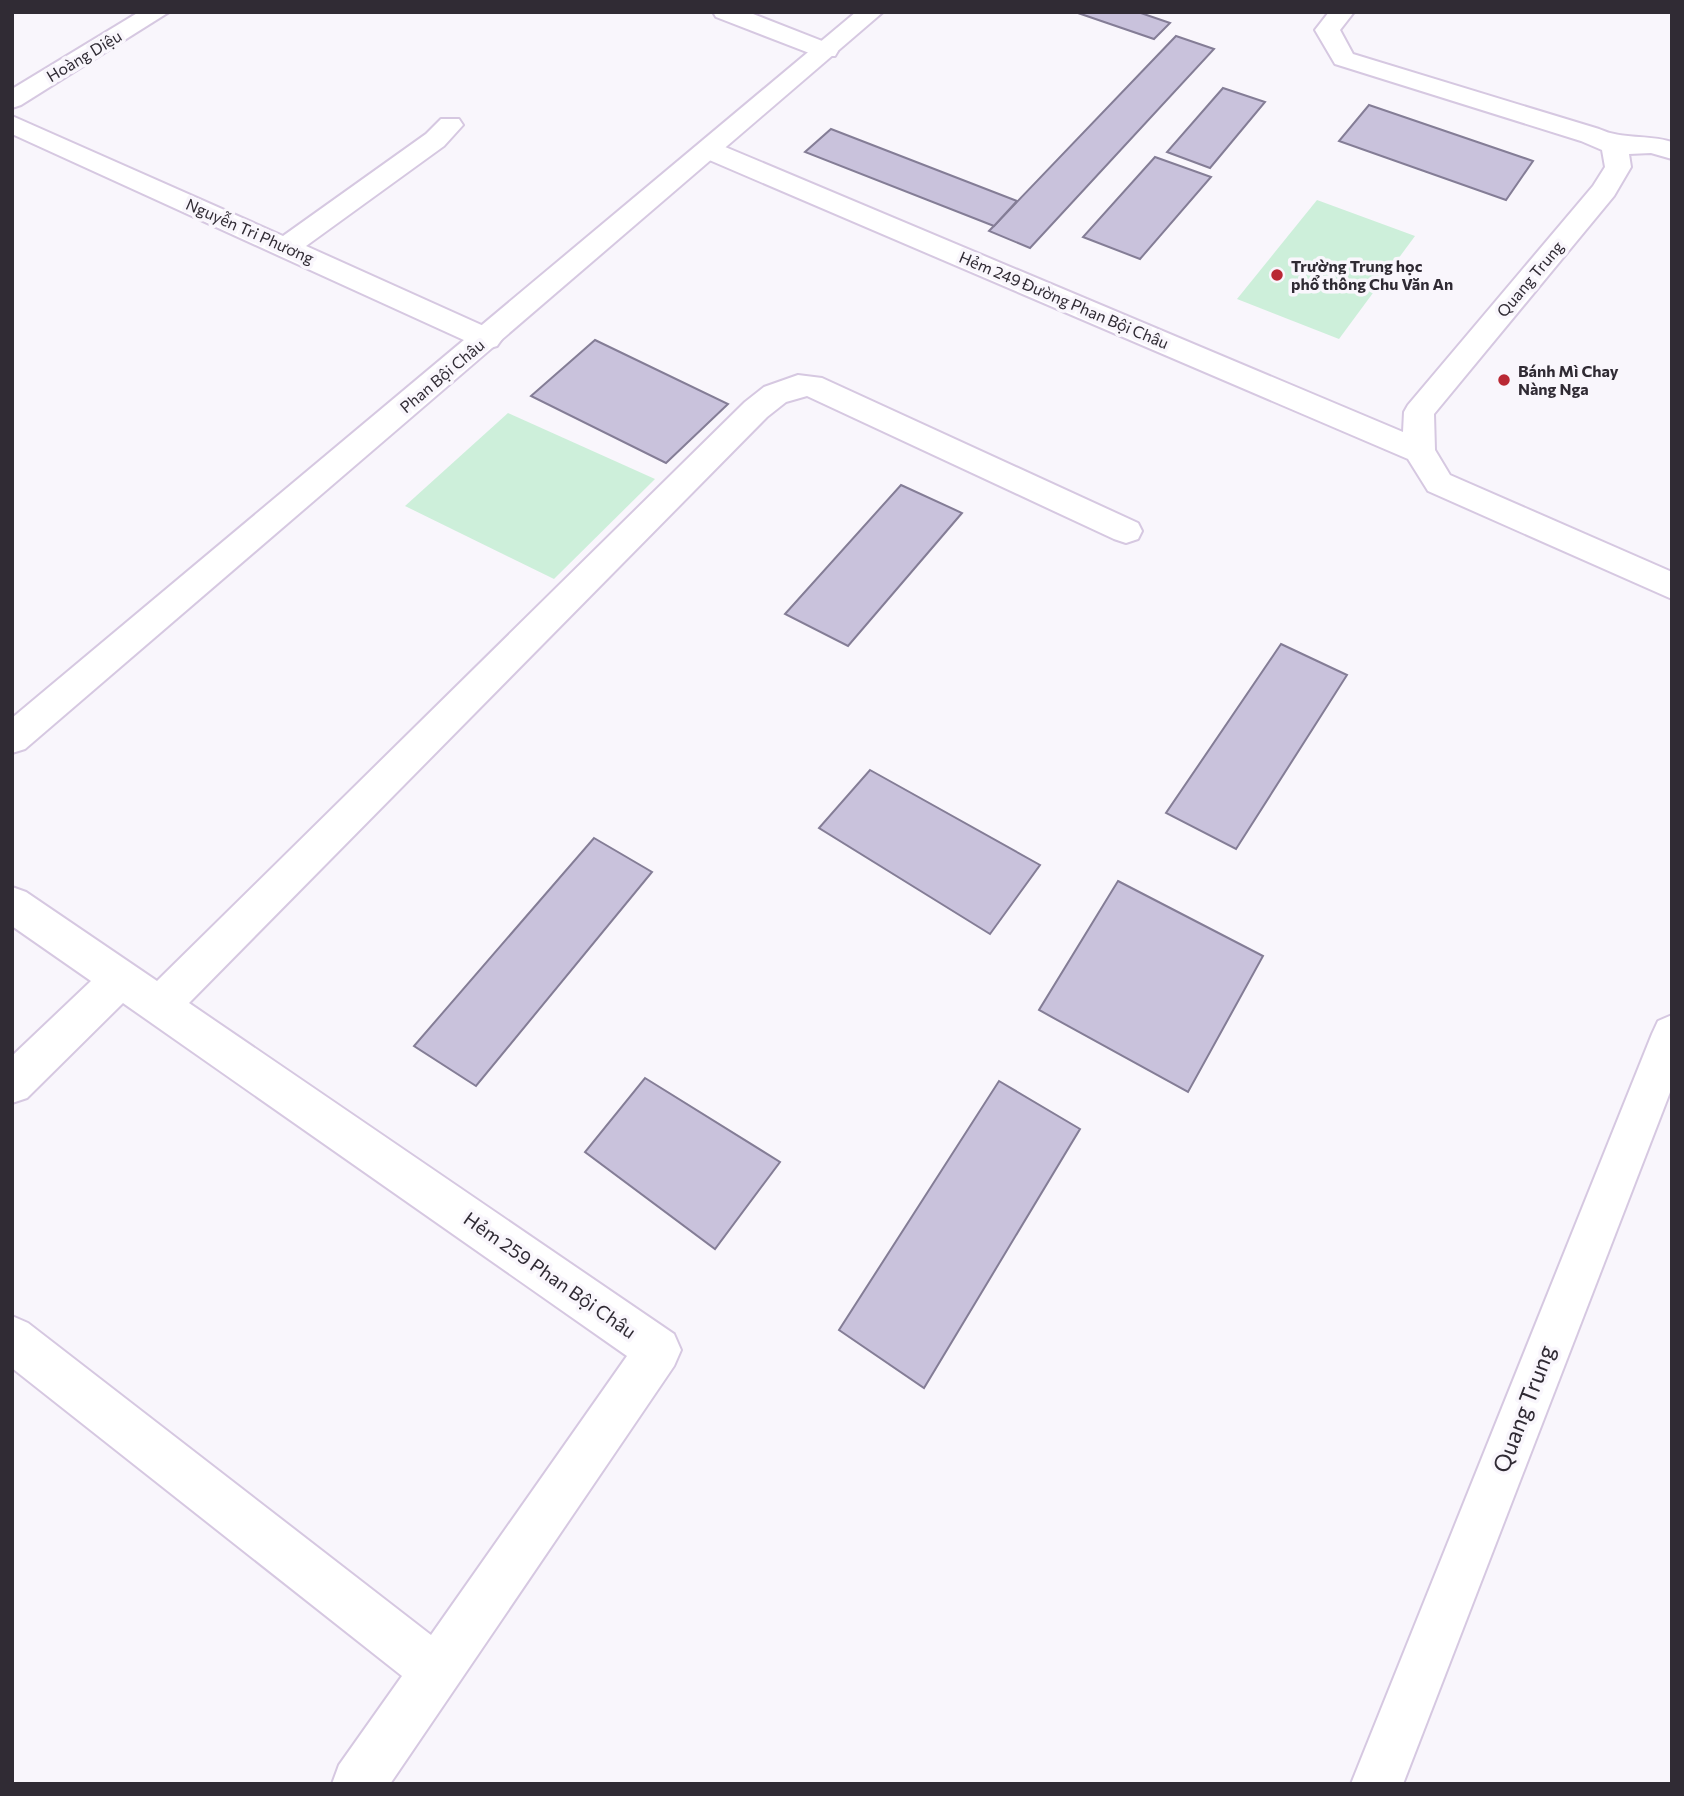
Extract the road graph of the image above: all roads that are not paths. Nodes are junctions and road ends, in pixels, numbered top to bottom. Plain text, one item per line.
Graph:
1 (157, 12) edge
2 (725, 12) edge
3 (871, 12) edge
4 (1342, 12) edge
5 (825, 51) junction
6 (12, 100) edge
7 (12, 124) edge
8 (450, 125) dead end
9 (1614, 146) junction
10 (709, 150) junction
11 (1672, 151) edge
12 (285, 248) junction
13 (487, 339) junction
14 (1419, 451) junction
15 (1125, 531) dead end
16 (1672, 586) edge
17 (12, 738) edge
18 (12, 904) edge
19 (121, 979) junction
20 (160, 1005) junction
21 (1672, 1034) edge
22 (12, 1084) edge
23 (12, 1339) edge
24 (436, 1671) junction
25 (358, 1784) edge
26 (1377, 1784) edge

1 - 6 street, Hoàng Diệu
2 - 5 street
3 - 5 street, Phan Bội Châu
4 - 9 street
5 - 10 street, Phan Bội Châu
7 - 12 street, Nguyễn Tri Phương
8 - 12 street
9 - 11 street
9 - 14 street, Quang Trung
10 - 13 street, Phan Bội Châu
10 - 14 street, Hẻm 249 Đường Phan Bội Châu
12 - 13 street, Nguyễn Tri Phương
13 - 17 street, Phan Bội Châu
14 - 16 street
15 - 20 street
18 - 19 street, Hẻm 259 Phan Bội Châu
19 - 20 street, Hẻm 259 Phan Bội Châu
19 - 22 street
20 - 24 street, Hẻm 259 Phan Bội Châu
21 - 26 street, Quang Trung
23 - 24 street
24 - 25 street, Hẻm 259 Phan Bội Châu

